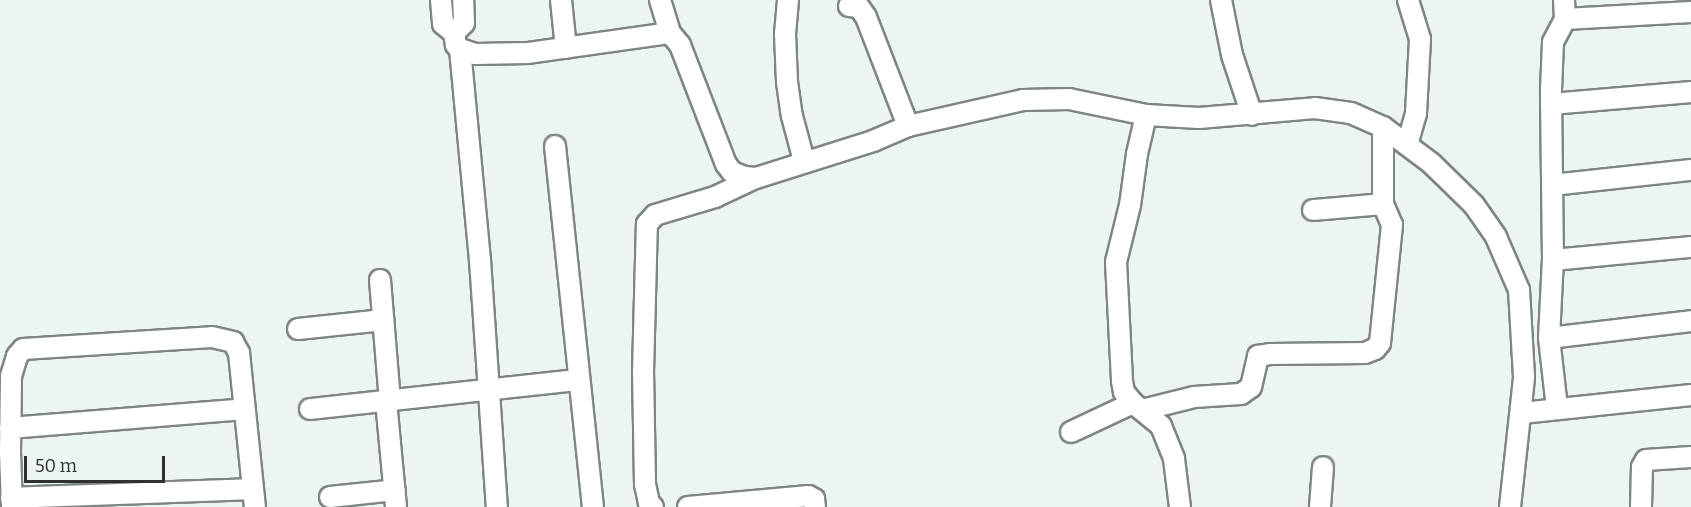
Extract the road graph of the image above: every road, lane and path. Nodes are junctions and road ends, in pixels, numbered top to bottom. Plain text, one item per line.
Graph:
1 (441, 0) edge
2 (463, 0) edge
3 (561, 0) edge
4 (660, 0) edge
5 (788, 0) edge
6 (1221, 0) edge
7 (1408, 0) edge
8 (849, 6) dead end
9 (1637, 8) edge
10 (1564, 10) edge
11 (1691, 12) edge
12 (670, 33) junction
13 (457, 41) junction
14 (566, 48) junction
15 (1691, 92) edge
16 (1551, 104) junction
17 (1146, 115) junction
18 (1252, 115) junction
19 (908, 126) junction
20 (1383, 127) junction
21 (1407, 145) junction
22 (555, 146) dead end
23 (804, 161) junction
24 (1691, 170) edge
25 (756, 178) junction
26 (1552, 185) junction
27 (1383, 204) junction
28 (1313, 210) dead end
29 (1691, 247) edge
30 (1553, 260) junction
31 (380, 280) dead end
32 (384, 320) junction
33 (1691, 321) edge
34 (298, 329) dead end
35 (1549, 338) junction
36 (578, 380) junction
37 (488, 389) junction
38 (1691, 395) edge
39 (388, 401) junction
40 (1138, 406) junction
41 (1557, 408) junction
42 (244, 409) junction
43 (310, 409) dead end
44 (1521, 413) junction
45 (10, 428) junction
46 (1071, 432) dead end
47 (1691, 457) edge
48 (1323, 467) dead end
49 (330, 496) dead end
50 (253, 498) edge
51 (395, 499) edge
52 (12, 502) edge
53 (497, 507) edge
54 (593, 507) edge
55 (653, 507) edge
56 (688, 507) edge
57 (815, 507) edge
58 (1180, 507) edge
59 (1320, 507) edge
60 (1510, 507) edge
61 (1641, 507) edge

1 - 13 street
2 - 13 street
3 - 14 street
4 - 12 street
5 - 23 street
6 - 18 street
7 - 21 street
8 - 19 street
9 - 10 street
9 - 11 street
10 - 16 street
12 - 14 street
12 - 25 street
13 - 14 street
13 - 37 street
15 - 16 street
16 - 26 street
17 - 18 street
17 - 19 street
17 - 40 street
18 - 20 street
19 - 23 street
20 - 21 street
20 - 27 street
21 - 44 street
22 - 36 street
23 - 25 street
24 - 26 street
25 - 55 street
26 - 30 street
27 - 28 street
27 - 40 street
29 - 30 street
30 - 35 street
31 - 32 street
32 - 34 street
32 - 39 street
33 - 35 street
35 - 41 street
36 - 37 street
36 - 54 street
37 - 39 street
37 - 53 street
38 - 41 street
39 - 43 street
39 - 51 street
40 - 46 street
40 - 58 street
41 - 44 street
42 - 45 street
42 - 45 street
42 - 50 street
44 - 60 street
45 - 52 street
47 - 61 street
48 - 59 street
49 - 51 street
50 - 52 street
56 - 57 street

